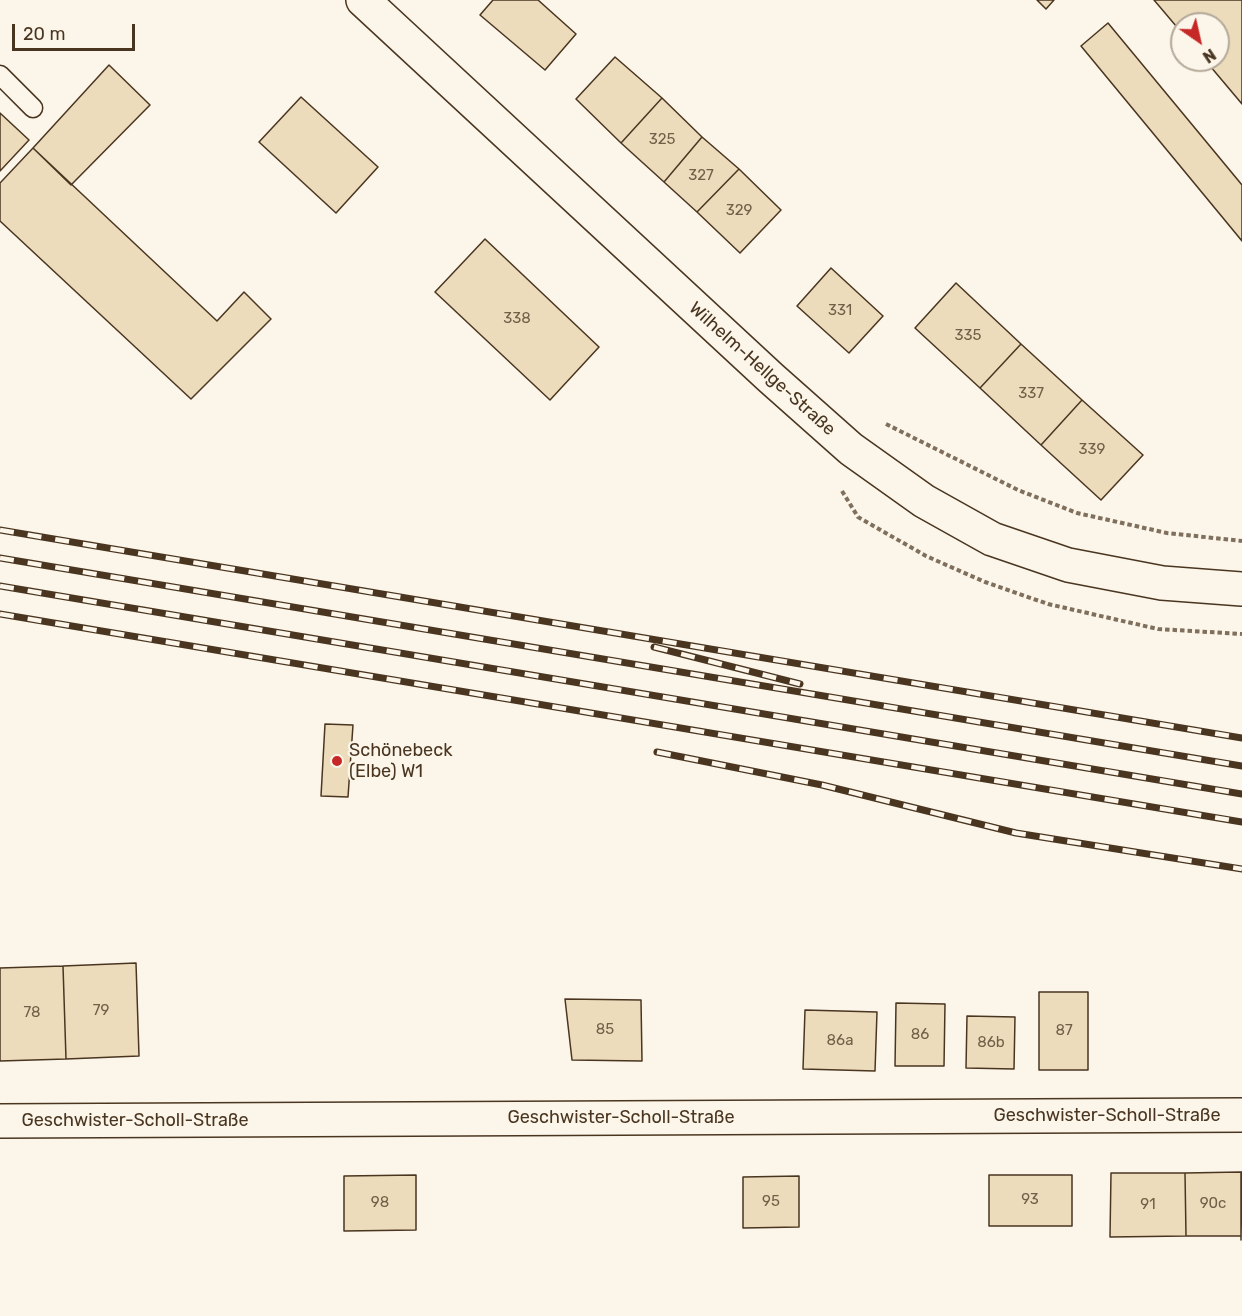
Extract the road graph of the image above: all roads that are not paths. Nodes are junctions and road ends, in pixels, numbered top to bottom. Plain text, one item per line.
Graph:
1 (363, 0) edge
2 (0, 75) edge
3 (33, 108) dead end
4 (1242, 589) edge
5 (1242, 1115) edge
6 (0, 1121) edge

1 - 4 street, Wilhelm-Hellge-Straße
2 - 3 lane
5 - 6 street, Geschwister-Scholl-Straße

